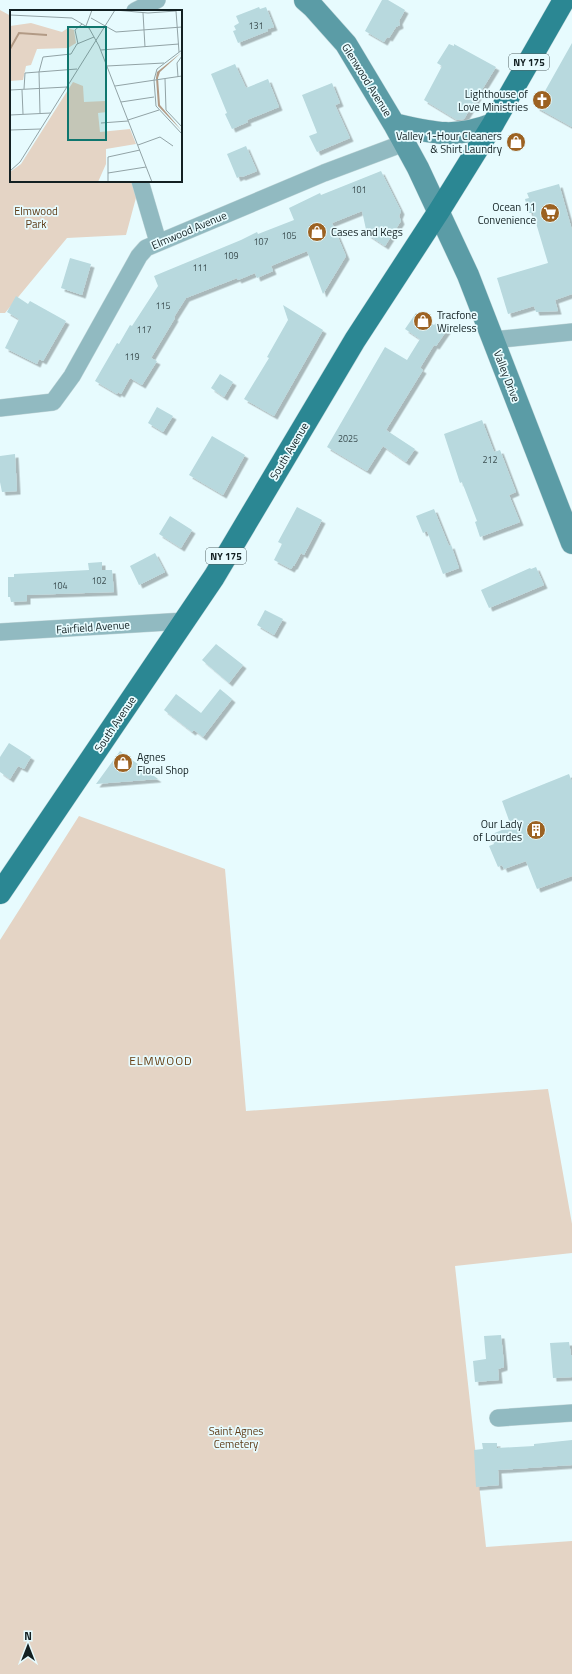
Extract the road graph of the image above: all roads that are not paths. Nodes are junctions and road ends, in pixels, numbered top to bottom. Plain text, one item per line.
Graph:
1 (157, 0) edge
2 (305, 0) edge
3 (564, 0) edge
4 (137, 10) edge
5 (394, 124) junction
6 (493, 124) junction
7 (404, 143) junction
8 (140, 182) edge
9 (439, 211) junction
10 (158, 242) junction
11 (572, 332) edge
12 (493, 340) junction
13 (0, 408) edge
14 (572, 543) edge
15 (185, 621) junction
16 (0, 632) edge
17 (2, 888) edge
18 (572, 1413) edge
19 (498, 1418) dead end

1 - 4 street
2 - 5 main road, Glenwood Avenue
3 - 6 main road, South Avenue / NY 175
5 - 6 main road
5 - 7 main road, Glenwood Avenue
6 - 9 main road, South Avenue / NY 175
7 - 9 main road, Glenwood Avenue
7 - 10 street, Elmwood Avenue
8 - 10 street
9 - 12 main road, Valley Drive
9 - 15 main road, South Avenue / NY 175
10 - 13 street, Elmwood Avenue
11 - 12 street
12 - 14 main road, Valley Drive
15 - 16 street, Fairfield Avenue
15 - 17 main road, South Avenue / NY 175
18 - 19 street

